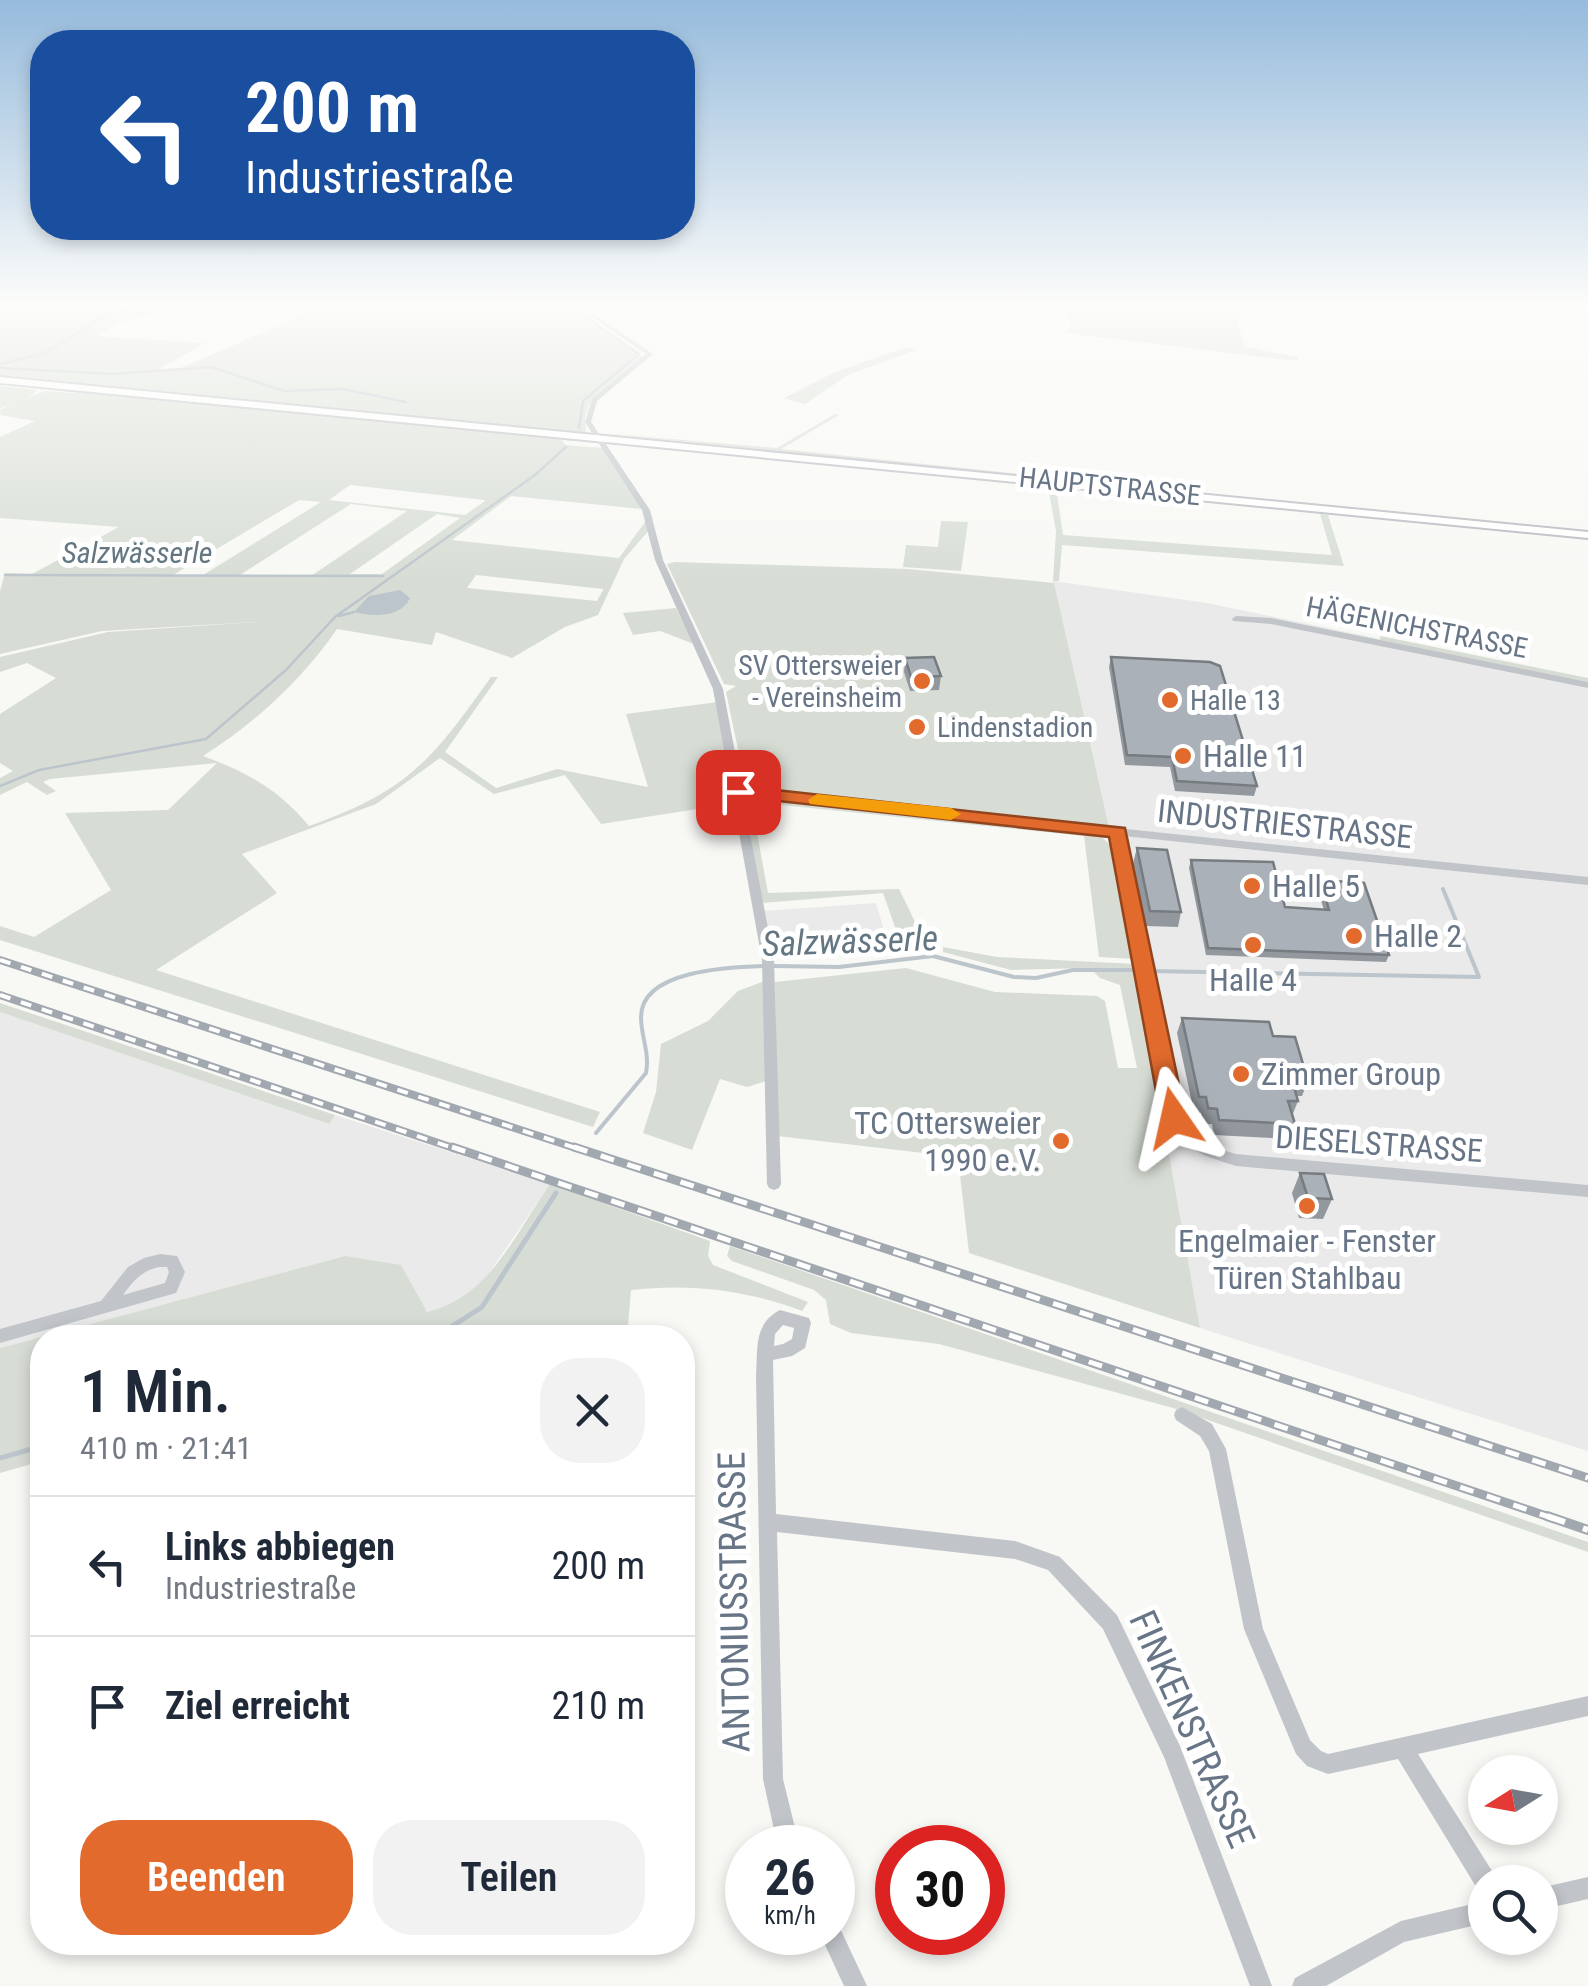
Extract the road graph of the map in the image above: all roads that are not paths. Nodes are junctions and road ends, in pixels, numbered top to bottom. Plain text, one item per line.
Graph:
1 (193, 399) edge
2 (596, 399) edge
3 (599, 438) junction
4 (1588, 535) edge
5 (1236, 619) dead end
6 (1588, 685) edge
7 (738, 792) junction
8 (1118, 832) junction
9 (1588, 881) edge
10 (774, 1184) dead end
11 (1588, 1191) edge
12 (106, 1305) dead end
13 (38, 1325) edge
14 (30, 1327) edge
15 (0, 1336) edge
16 (766, 1354) dead end
17 (1182, 1415) dead end
18 (767, 1522) junction
19 (1588, 1706) edge
20 (1402, 1748) junction
21 (784, 1825) edge
22 (1475, 1865) edge
23 (1588, 1888) edge
24 (1558, 1895) edge
25 (1468, 1916) edge
26 (841, 1955) edge
27 (856, 1986) edge
28 (1261, 1986) edge
29 (1303, 1986) edge

1 - 3 street, HAUPTSTRASSE
2 - 3 street
3 - 4 street, HAUPTSTRASSE
3 - 7 street
5 - 6 street, HÄGENICHSTRASSE
7 - 8 street, INDUSTRIESTRASSE
7 - 10 street
8 - 9 street, INDUSTRIESTRASSE
8 - 11 street, DIESELSTRASSE
12 - 13 street
14 - 15 street
16 - 18 street, ANTONIUSSTRASSE
17 - 20 street
18 - 21 street, ANTONIUSSTRASSE
18 - 28 street, FINKENSTRASSE
19 - 20 street
20 - 22 street
23 - 24 street
25 - 29 street
26 - 27 street

